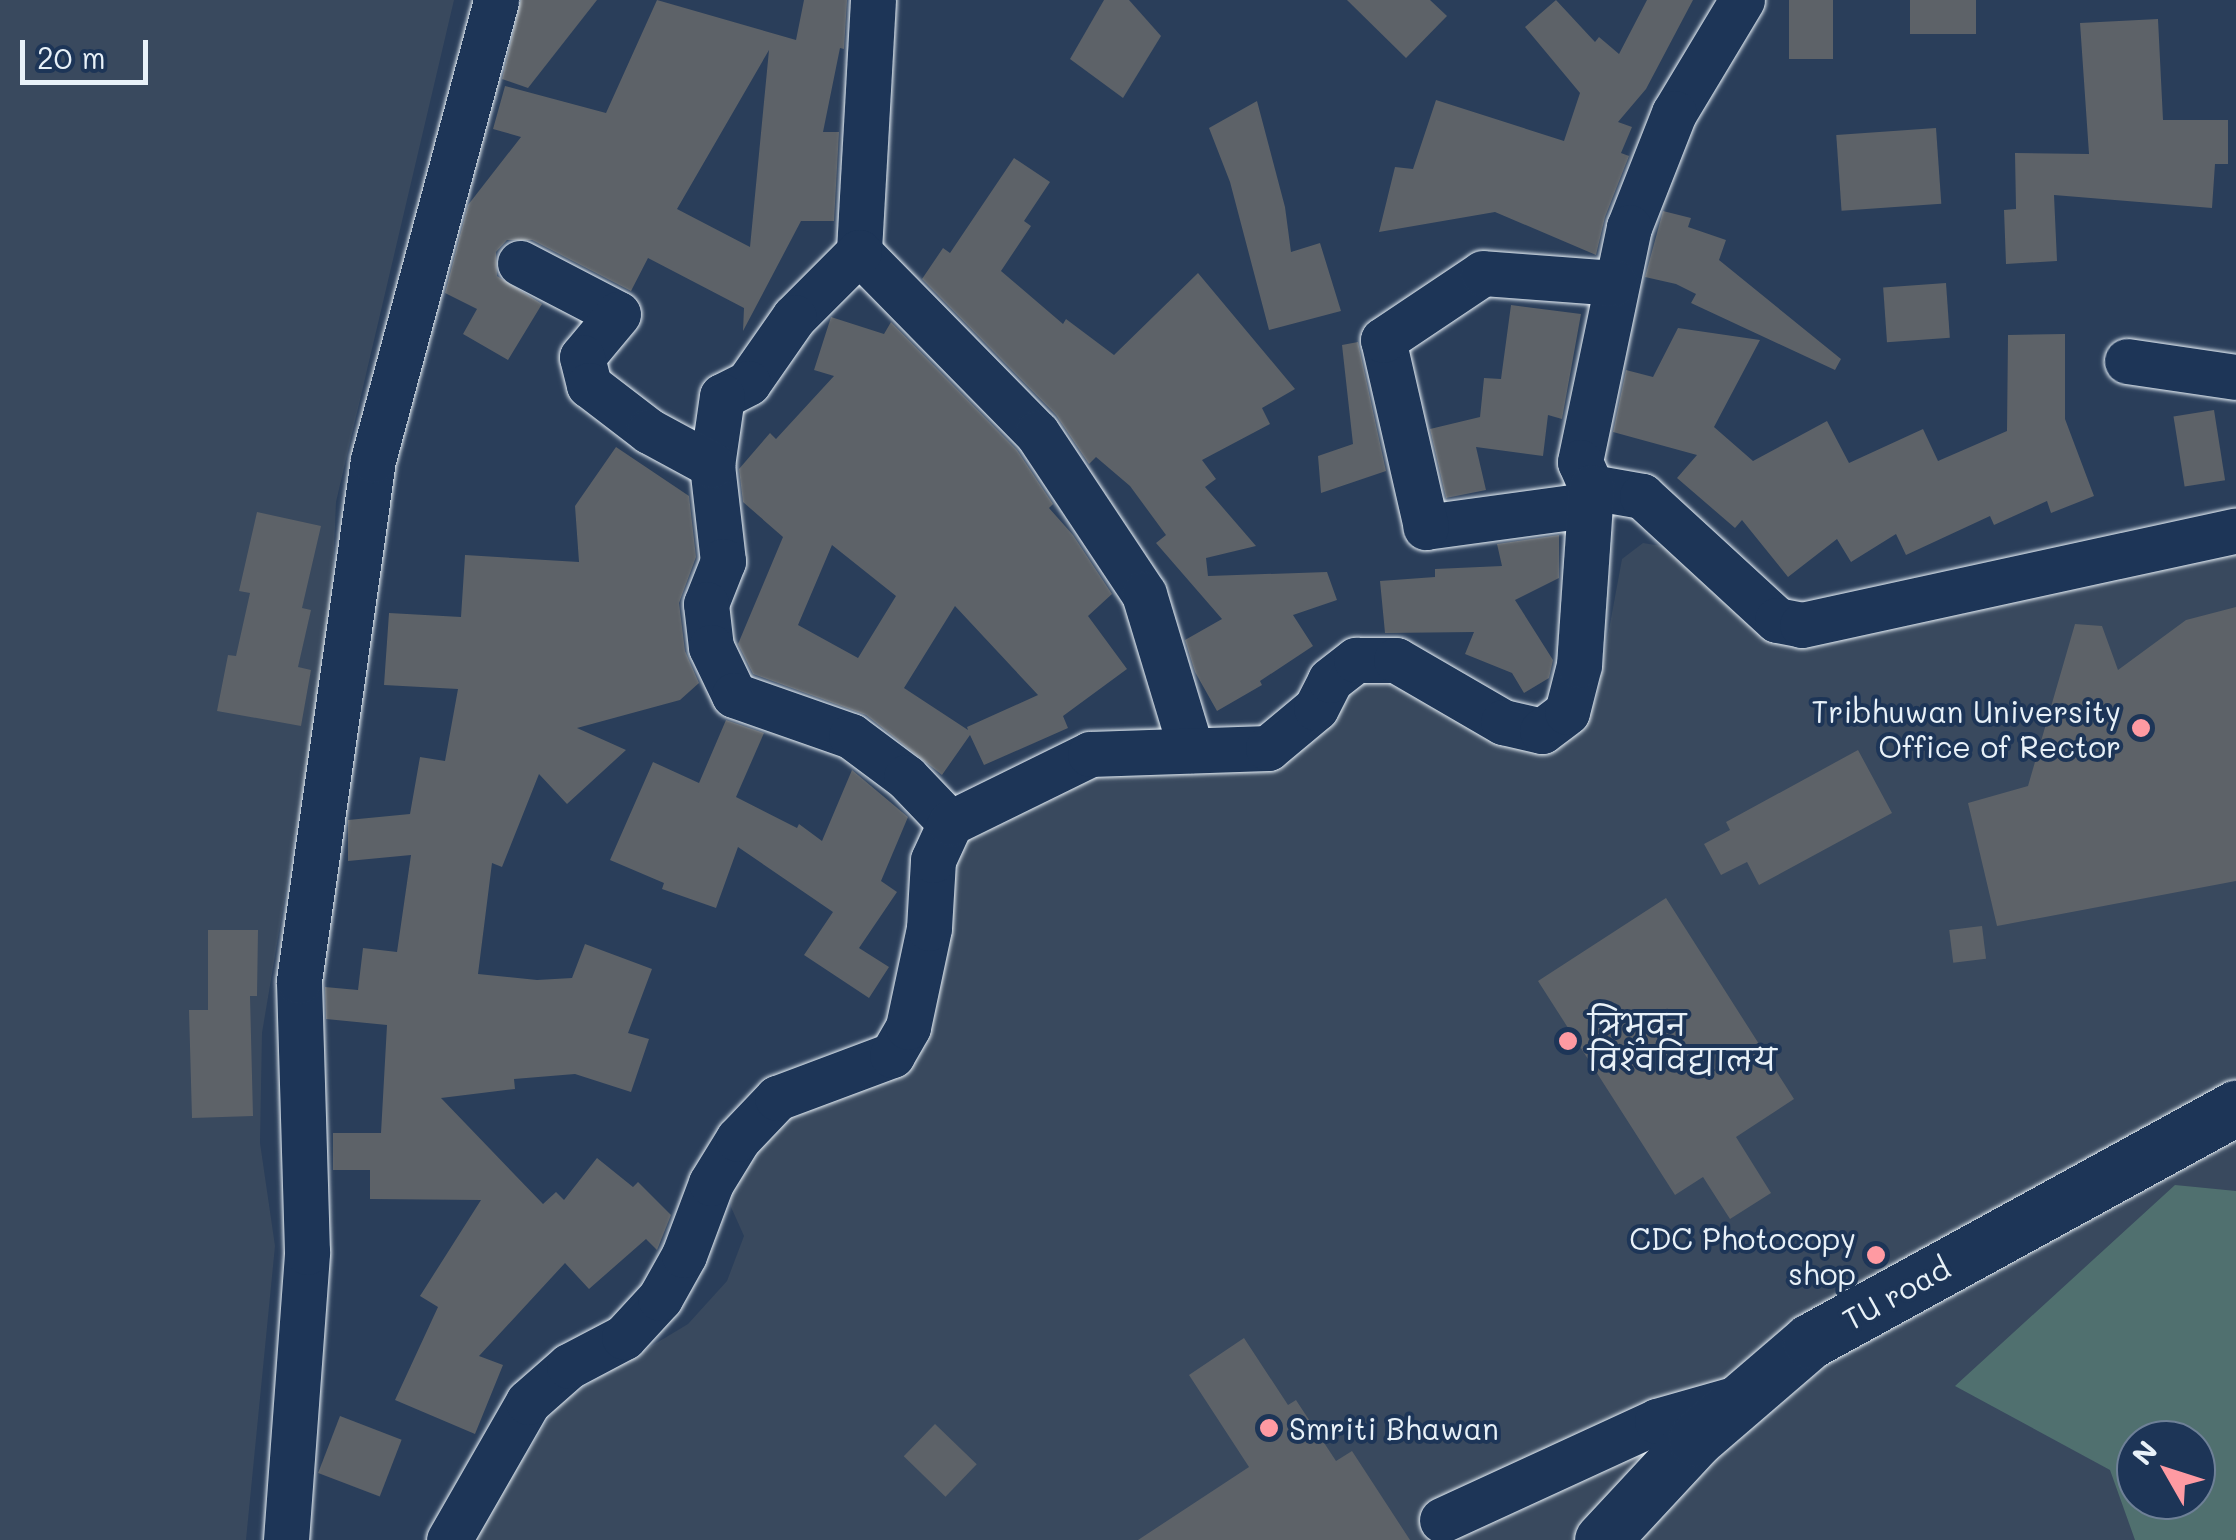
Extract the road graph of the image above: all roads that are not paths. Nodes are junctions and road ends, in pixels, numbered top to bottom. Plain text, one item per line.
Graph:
1 (496, 0) edge
2 (872, 0) edge
3 (1742, 0) edge
4 (859, 252) junction
5 (520, 263) dead end
6 (1614, 282) junction
7 (2128, 361) dead end
8 (2236, 377) edge
9 (712, 465) junction
10 (1589, 496) junction
11 (2236, 530) edge
12 (1191, 750) junction
13 (950, 823) junction
14 (2236, 1108) edge
15 (1748, 1395) junction
16 (1442, 1520) dead end
17 (286, 1540) edge
18 (449, 1540) edge
19 (1602, 1540) edge

1 - 17 street
2 - 4 street
3 - 6 street
4 - 9 street
4 - 12 street
5 - 9 street
6 - 10 street
6 - 10 street
7 - 8 street
9 - 13 street
10 - 11 street
10 - 12 street
12 - 13 street
13 - 18 street
14 - 15 street, TU road
15 - 16 street
15 - 19 street, TU road

